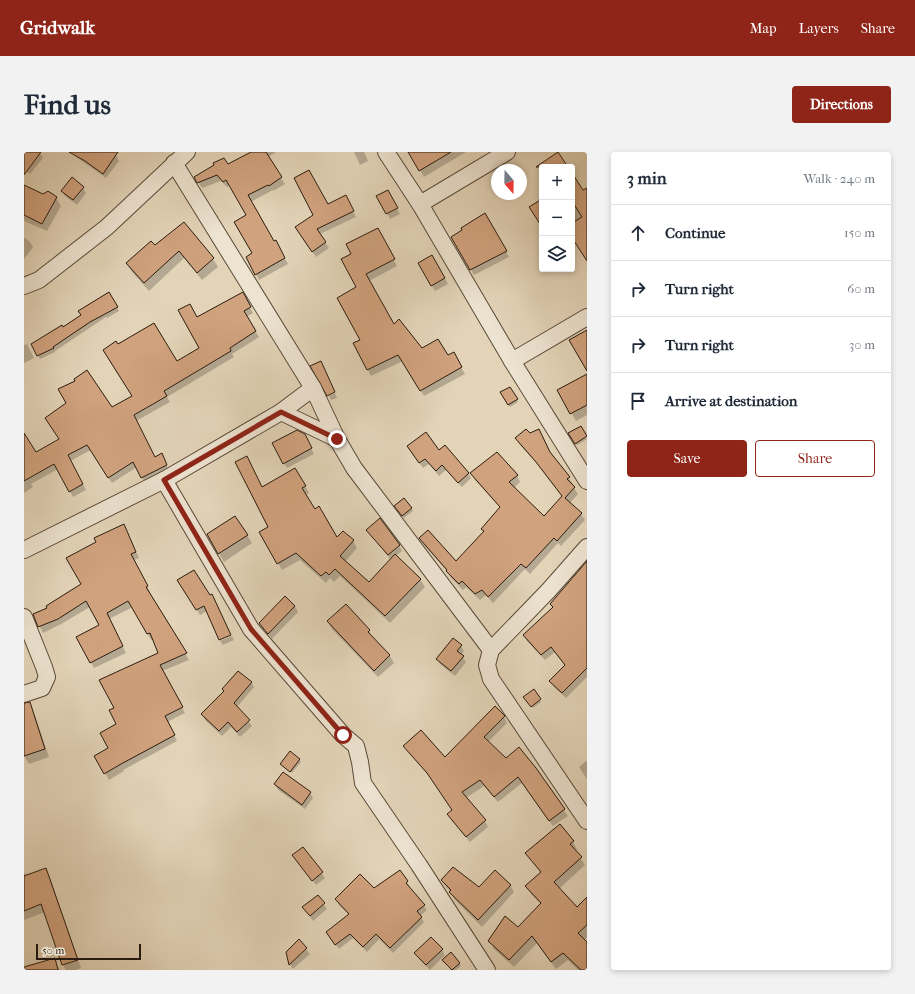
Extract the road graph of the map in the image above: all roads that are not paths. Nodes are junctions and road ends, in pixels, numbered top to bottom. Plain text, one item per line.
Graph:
1 (187, 152) edge
2 (386, 152) edge
3 (507, 152) edge
4 (174, 163) junction
5 (420, 204) junction
6 (24, 286) edge
7 (587, 317) edge
8 (512, 361) junction
9 (313, 388) junction
10 (281, 412) junction
11 (337, 439) junction
12 (164, 480) junction
13 (587, 481) edge
14 (587, 547) edge
15 (24, 550) edge
16 (24, 618) edge
17 (491, 650) junction
18 (24, 694) edge
19 (587, 821) edge
20 (488, 970) edge

1 - 4 street
2 - 5 street
3 - 5 street
4 - 6 street
4 - 9 street
5 - 8 street
7 - 8 street
8 - 13 street
9 - 10 street
9 - 11 street
10 - 11 street
10 - 12 street
11 - 17 street
12 - 15 street
12 - 20 street
14 - 17 street
16 - 18 street
17 - 19 street

